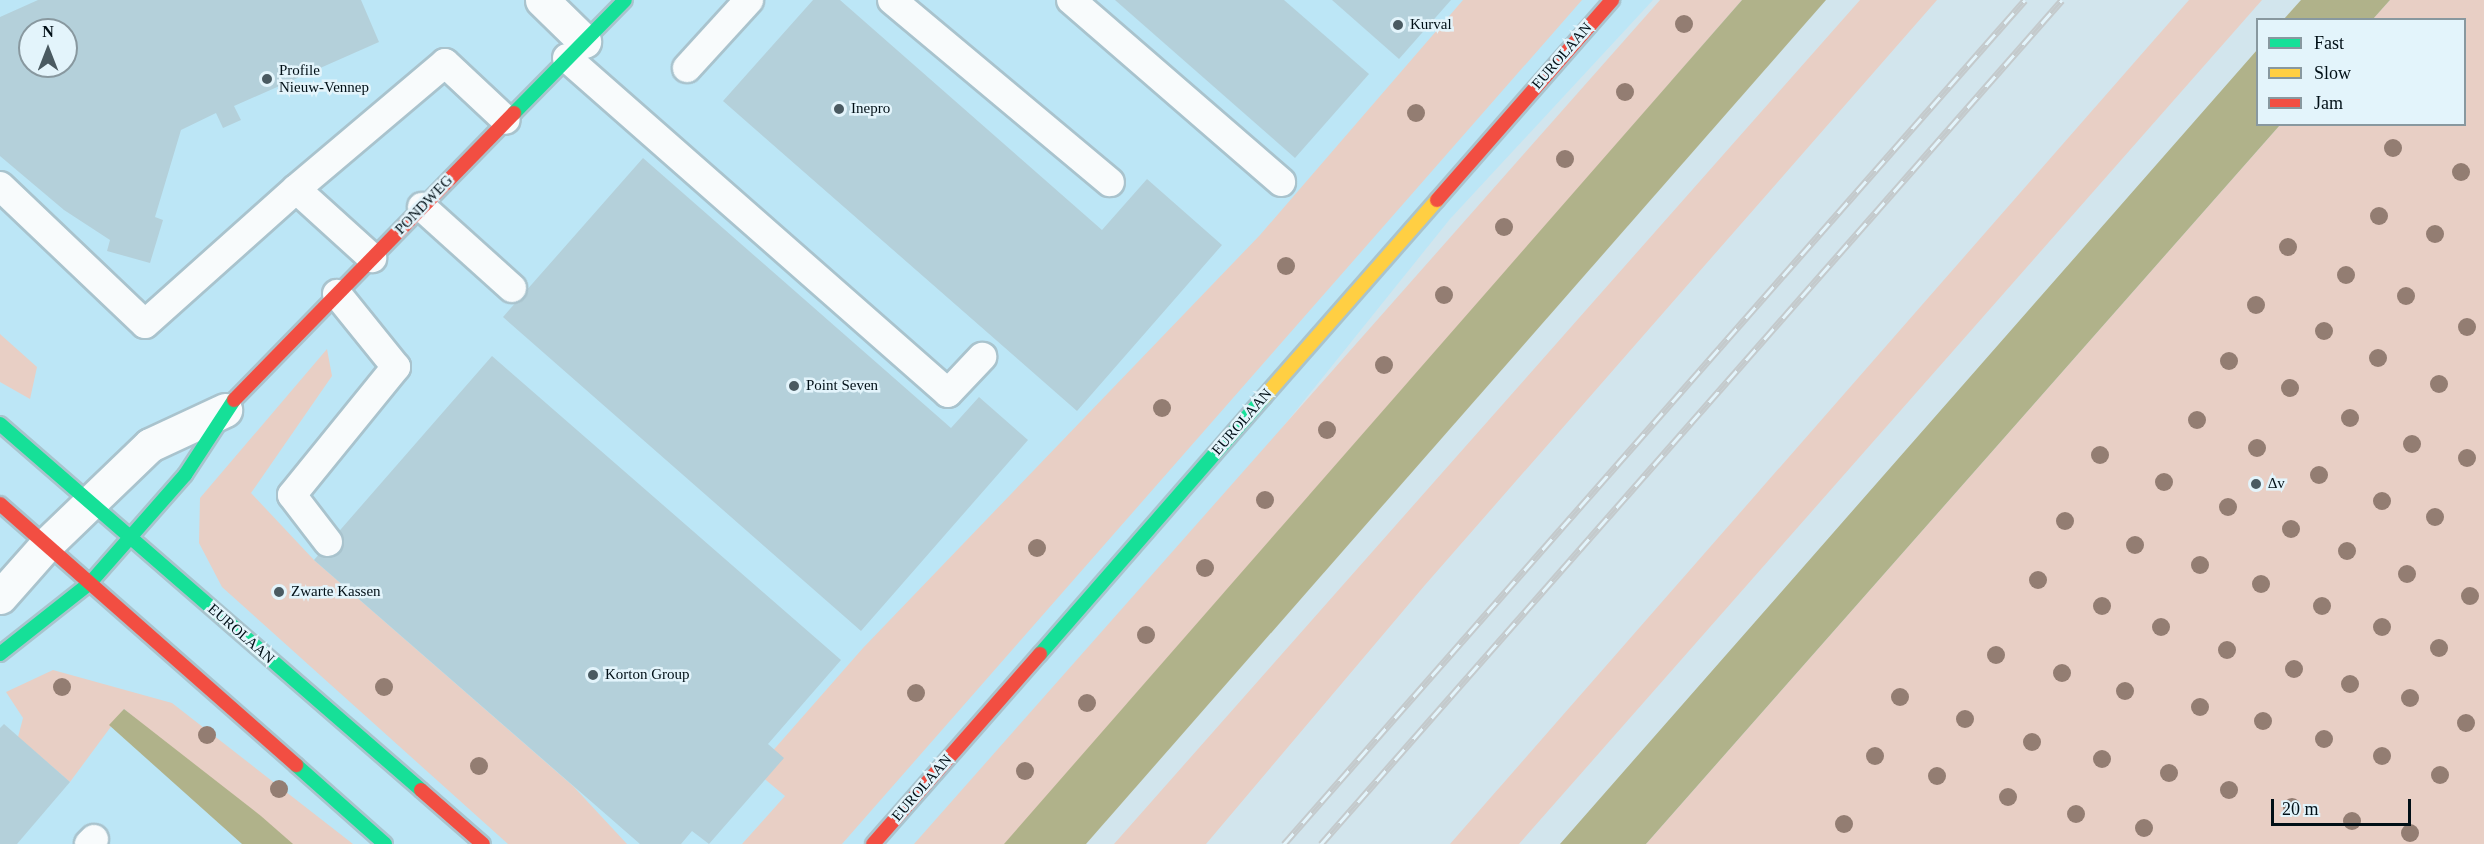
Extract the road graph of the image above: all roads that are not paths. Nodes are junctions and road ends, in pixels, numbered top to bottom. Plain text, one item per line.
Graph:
1 (542, 0) edge
2 (625, 0) edge
3 (749, 0) edge
4 (892, 0) edge
5 (1071, 0) edge
6 (1611, 0) edge
7 (575, 50) junction
8 (687, 68) dead end
9 (506, 120) junction
10 (1110, 182) dead end
11 (1281, 182) dead end
12 (0, 186) edge
13 (296, 189) junction
14 (422, 207) junction
15 (372, 258) junction
16 (512, 288) dead end
17 (337, 294) junction
18 (982, 357) dead end
19 (225, 410) junction
20 (0, 424) edge
21 (91, 503) junction
22 (0, 504) edge
23 (131, 538) junction
24 (328, 542) dead end
25 (46, 545) junction
26 (90, 583) junction
27 (0, 597) edge
28 (0, 654) edge
29 (384, 844) edge
30 (483, 844) edge
31 (873, 844) edge

1 - 7 street
2 - 7 main road, PONDWEG
3 - 8 lane
4 - 10 lane
5 - 11 lane
6 - 31 main road, EUROLAAN
7 - 9 main road, PONDWEG
7 - 18 lane
9 - 13 lane
9 - 14 main road, PONDWEG
12 - 13 lane
13 - 15 lane
14 - 15 main road, PONDWEG
14 - 16 lane
15 - 17 main road, PONDWEG
17 - 19 main road, PONDWEG
17 - 24 lane
19 - 21 street, PONDWEG
19 - 23 main road, PONDWEG
20 - 21 main road, EUROLAAN
21 - 23 main road, EUROLAAN
21 - 25 street, PONDWEG
22 - 25 main road
23 - 26 main road, PONDWEG
23 - 30 main road, EUROLAAN
25 - 26 main road
25 - 27 street, PONDWEG
26 - 28 main road, PONDWEG
26 - 29 main road

